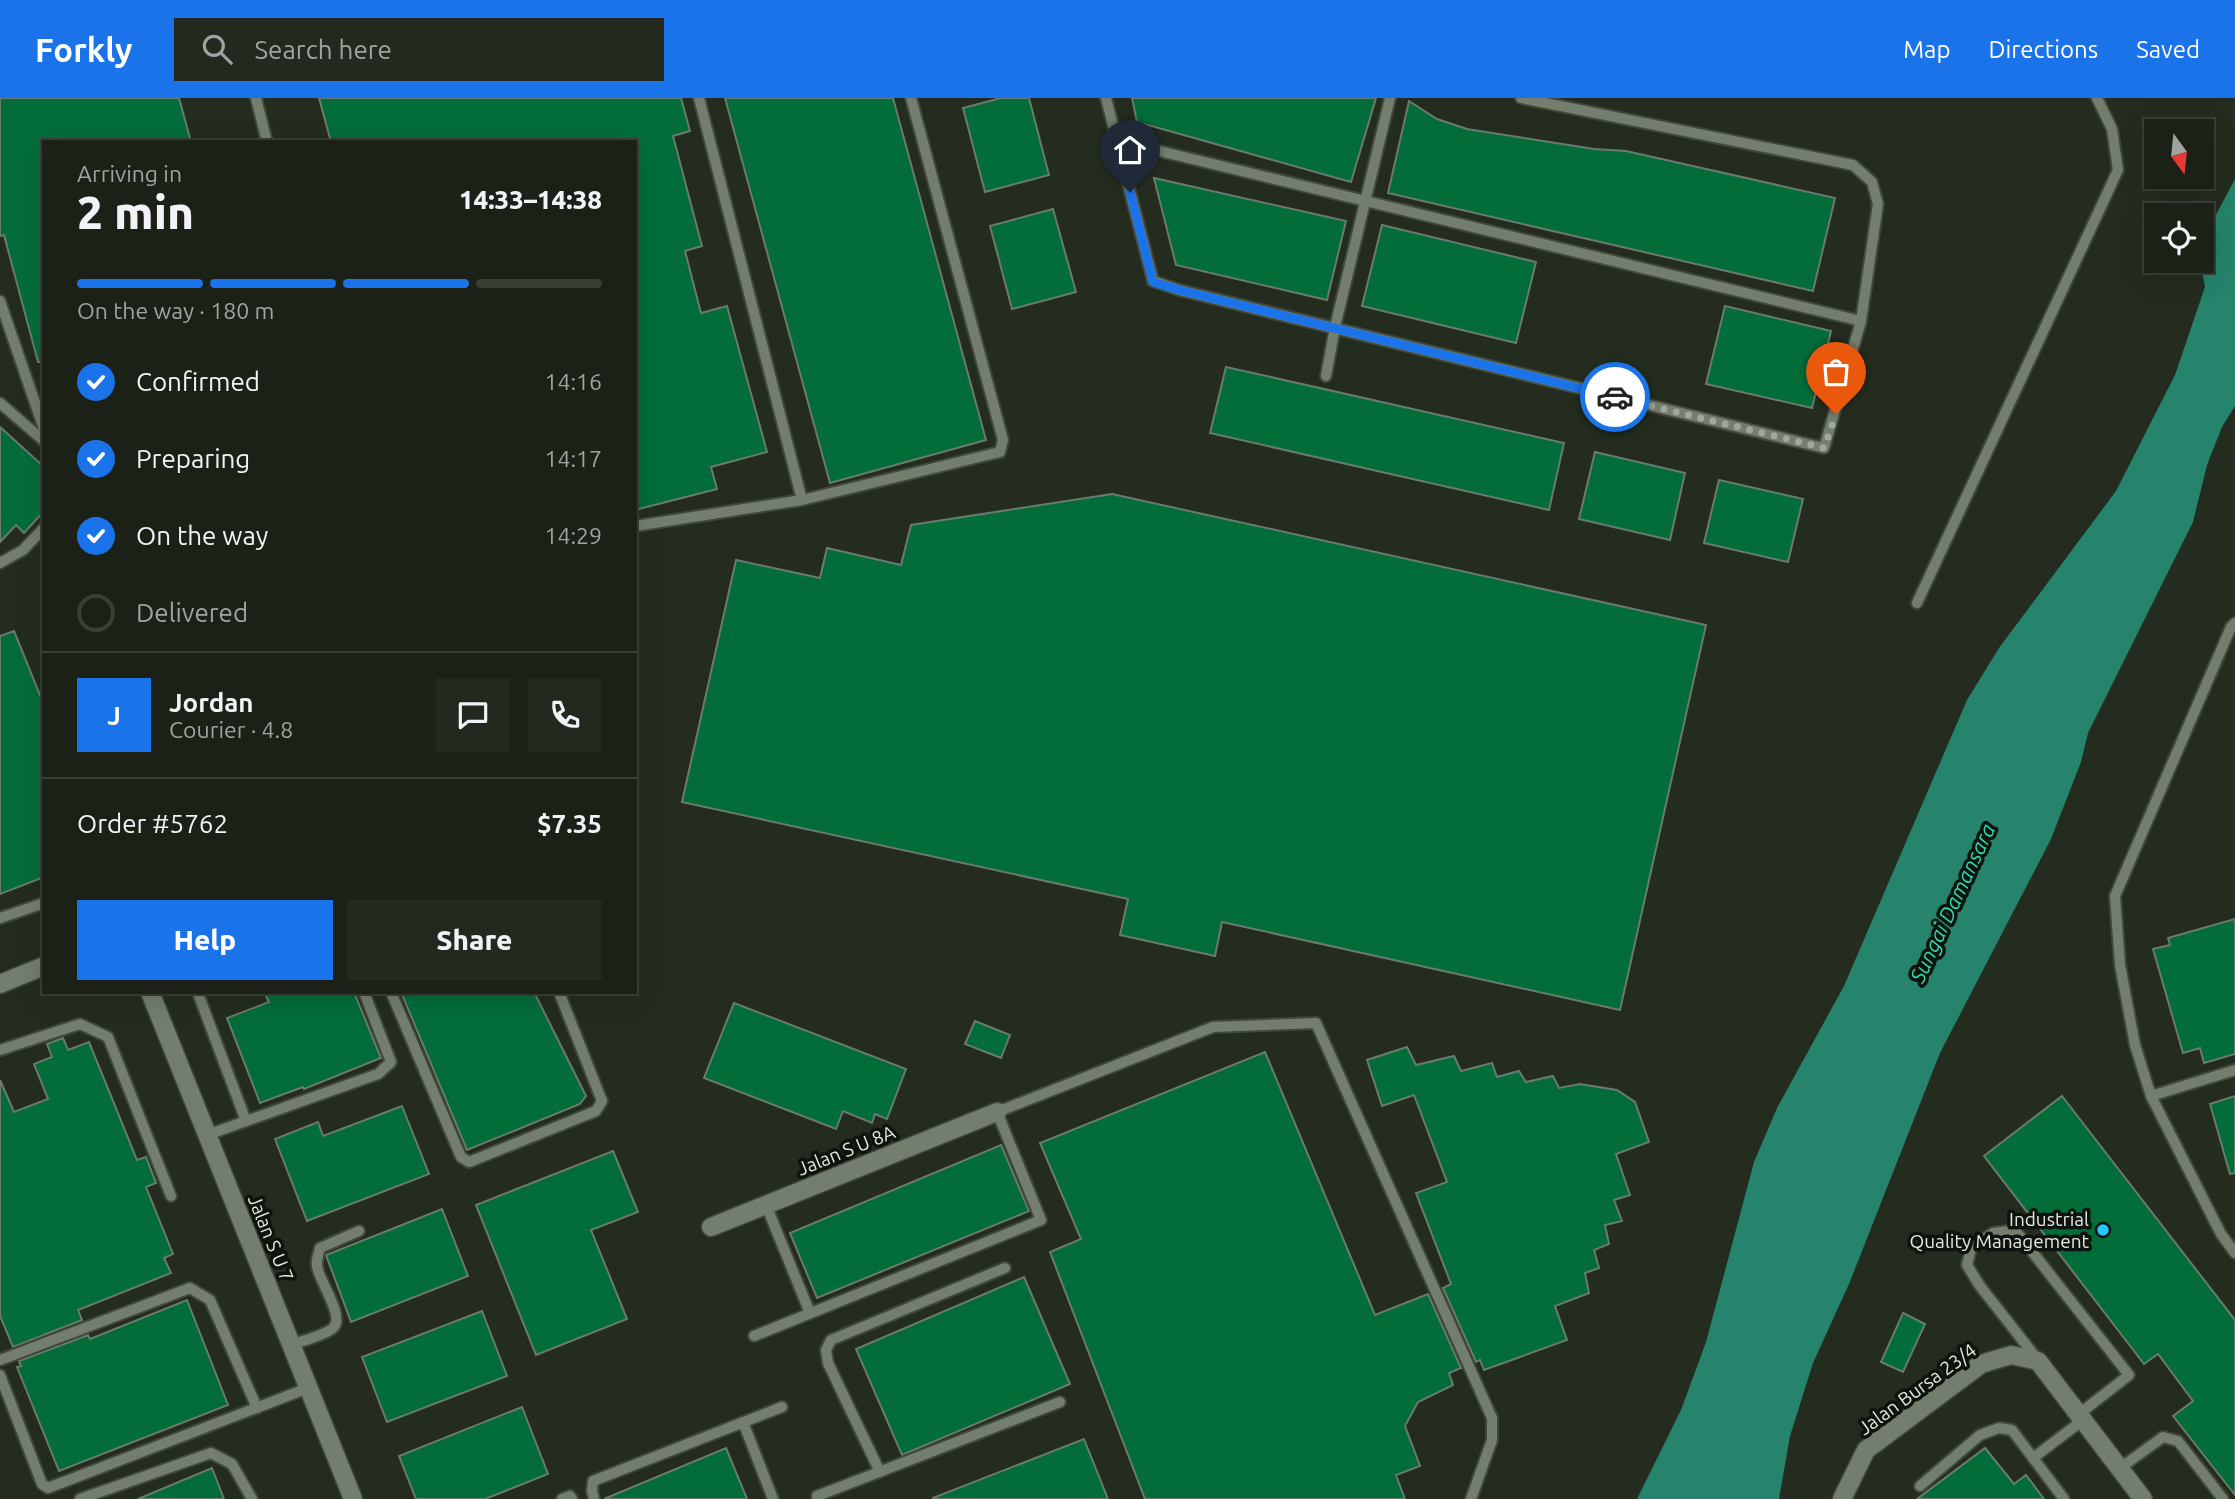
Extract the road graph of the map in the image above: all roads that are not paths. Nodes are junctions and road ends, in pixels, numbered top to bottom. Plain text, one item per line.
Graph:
1 (256, 98) edge
2 (699, 98) edge
3 (911, 98) edge
4 (1106, 98) edge
5 (1390, 98) edge
6 (1521, 98) edge
7 (2097, 98) edge
8 (266, 140) edge
9 (1118, 141) junction
10 (1365, 201) junction
11 (0, 301) edge
12 (1861, 321) junction
13 (1335, 327) junction
14 (1326, 376) dead end
15 (0, 403) edge
16 (42, 423) edge
17 (42, 439) edge
18 (802, 500) junction
19 (637, 526) edge
20 (42, 530) edge
21 (0, 563) edge
22 (1917, 603) dead end
23 (2235, 623) edge
24 (42, 904) edge
25 (0, 918) edge
26 (42, 967) edge
27 (0, 984) edge
28 (151, 994) edge
29 (200, 994) edge
30 (366, 994) edge
31 (392, 994) edge
32 (560, 994) edge
33 (0, 1050) edge
34 (2235, 1070) edge
35 (2151, 1096) junction
36 (997, 1112) junction
37 (246, 1121) junction
38 (207, 1135) junction
39 (171, 1196) dead end
40 (766, 1205) junction
41 (711, 1227) dead end
42 (359, 1231) dead end
43 (2235, 1253) edge
44 (1005, 1268) dead end
45 (810, 1313) junction
46 (754, 1336) dead end
47 (291, 1345) junction
48 (0, 1360) edge
49 (2038, 1361) junction
50 (0, 1374) edge
51 (309, 1388) junction
52 (1060, 1402) dead end
53 (782, 1407) dead end
54 (257, 1408) junction
55 (2081, 1417) junction
56 (743, 1422) junction
57 (2033, 1458) junction
58 (2120, 1468) junction
59 (880, 1472) junction
60 (1920, 1486) dead end
61 (817, 1496) dead end
62 (80, 1499) edge
63 (252, 1499) edge
64 (353, 1499) edge
65 (562, 1499) edge
66 (572, 1499) edge
67 (594, 1499) edge
68 (773, 1499) edge
69 (1471, 1499) edge
70 (1842, 1499) edge
71 (2064, 1499) edge
72 (2143, 1499) edge
73 (2223, 1499) edge

1 - 8 lane
2 - 18 lane
3 - 18 lane
4 - 9 lane
5 - 10 lane
6 - 12 lane
7 - 22 lane
9 - 10 lane
9 - 13 lane
10 - 12 lane
10 - 13 lane
11 - 16 lane
12 - 13 lane
13 - 14 lane
15 - 17 lane
18 - 19 lane
20 - 21 lane
23 - 35 lane
24 - 25 lane
26 - 27 street
28 - 38 street, Jalan S U 7
29 - 37 lane
30 - 37 lane
31 - 32 lane
33 - 39 lane
34 - 35 lane
35 - 43 lane
36 - 40 street, Jalan S U 8A
36 - 45 lane
36 - 69 lane
37 - 38 lane
38 - 47 street, Jalan S U 7
40 - 41 street, Jalan S U 8A
40 - 45 lane
42 - 47 lane
44 - 59 lane
45 - 46 lane
47 - 51 street, Jalan S U 7
48 - 54 lane
49 - 55 street
49 - 55 lane
49 - 70 street, Jalan Bursa 23/4
50 - 54 lane
51 - 54 lane
51 - 64 street, Jalan S U 7
52 - 59 lane
53 - 56 lane
55 - 57 lane
55 - 58 street
56 - 67 lane
56 - 68 lane
57 - 60 lane
57 - 71 lane
58 - 72 street
58 - 73 lane
59 - 61 lane
62 - 63 lane
65 - 66 lane

